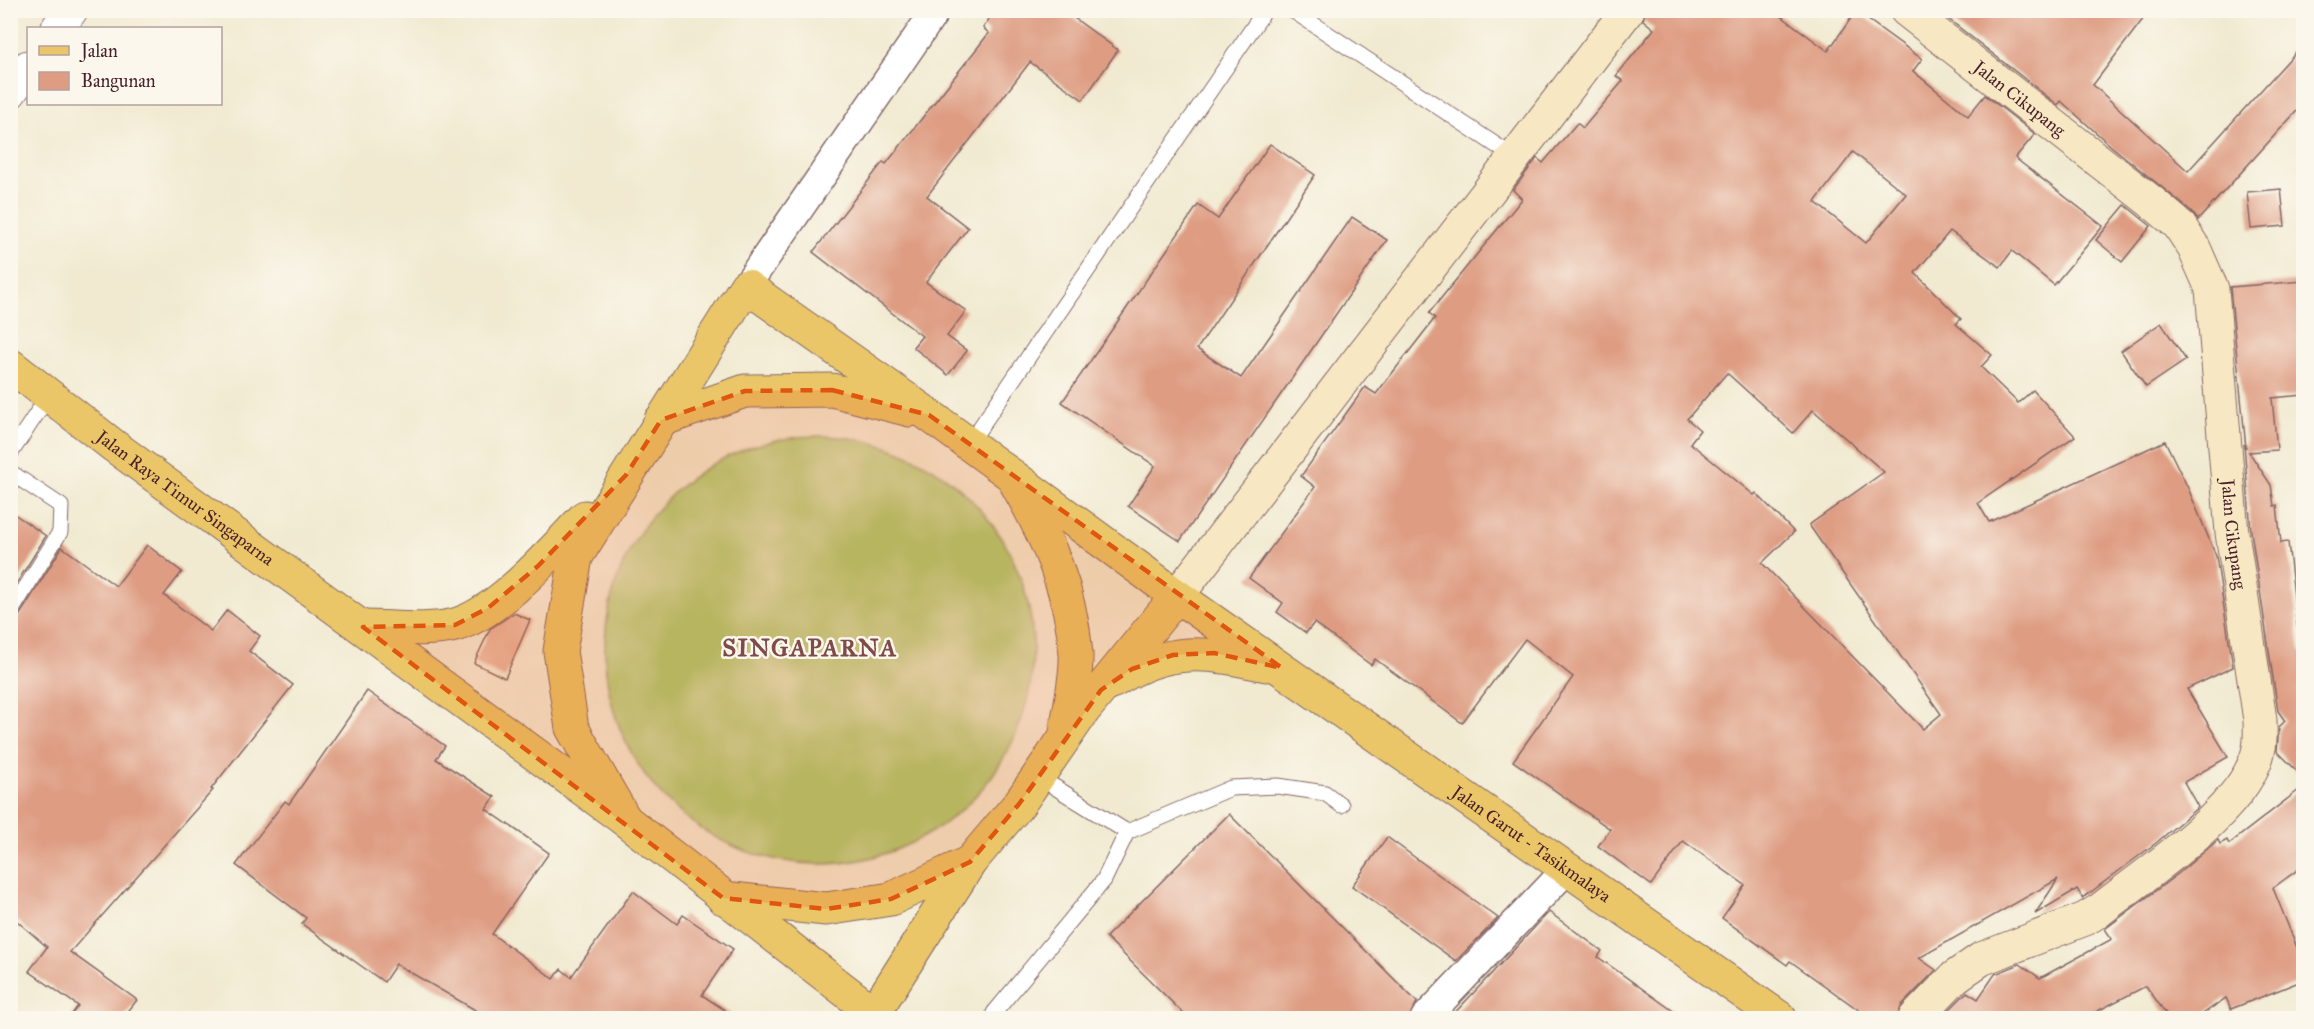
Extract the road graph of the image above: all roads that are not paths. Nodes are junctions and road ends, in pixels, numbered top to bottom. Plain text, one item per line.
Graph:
1 (71, 10) edge
2 (936, 10) edge
3 (1265, 10) edge
4 (1292, 10) edge
5 (1628, 10) edge
6 (1906, 10) edge
7 (59, 27) edge
8 (27, 69) edge
9 (10, 92) edge
10 (1514, 158) junction
11 (746, 286) junction
12 (10, 365) edge
13 (49, 395) junction
14 (929, 415) junction
15 (661, 420) junction
16 (969, 444) junction
17 (10, 454) edge
18 (10, 472) edge
19 (626, 475) junction
20 (1011, 475) junction
21 (1177, 596) junction
22 (10, 613) edge
23 (363, 627) junction
24 (1282, 668) junction
25 (1101, 690) junction
26 (1066, 734) junction
27 (1037, 777) junction
28 (1341, 805) dead end
29 (625, 820) junction
30 (1126, 832) junction
31 (970, 862) junction
32 (1567, 869) junction
33 (723, 898) junction
34 (994, 1013) dead end
35 (875, 1017) edge
36 (1425, 1018) edge
37 (1780, 1018) edge
38 (1915, 1018) edge

1 - 7 street
2 - 11 street
3 - 16 lane
4 - 10 lane
5 - 10 main road
6 - 38 main road, Jalan Cikupang
8 - 9 street
10 - 21 main road
11 - 14 main road, Jalan Garut - Tasikmalaya
11 - 15 main road
12 - 13 main road, Jalan Raya Timur Singaparna
13 - 17 lane
13 - 23 main road, Jalan Raya Timur Singaparna
14 - 15 main road
14 - 16 main road, Jalan Garut - Tasikmalaya
15 - 19 main road
16 - 20 main road, Jalan Garut - Tasikmalaya
18 - 22 lane
19 - 23 main road
19 - 29 main road
20 - 21 main road, Jalan Garut - Tasikmalaya
20 - 26 main road
21 - 24 main road, Jalan Garut - Tasikmalaya
21 - 25 main road
23 - 29 main road, Jalan Raya Timur Singaparna
24 - 25 main road
24 - 32 main road, Jalan Garut - Tasikmalaya
25 - 26 main road
26 - 27 main road
27 - 30 lane
27 - 31 main road
28 - 30 lane
29 - 33 main road, Jalan Raya Timur Singaparna
30 - 34 lane
31 - 33 main road
31 - 35 main road
32 - 36 street
32 - 37 main road, Jalan Garut - Tasikmalaya
33 - 35 main road, Jalan Raya Timur Singaparna

